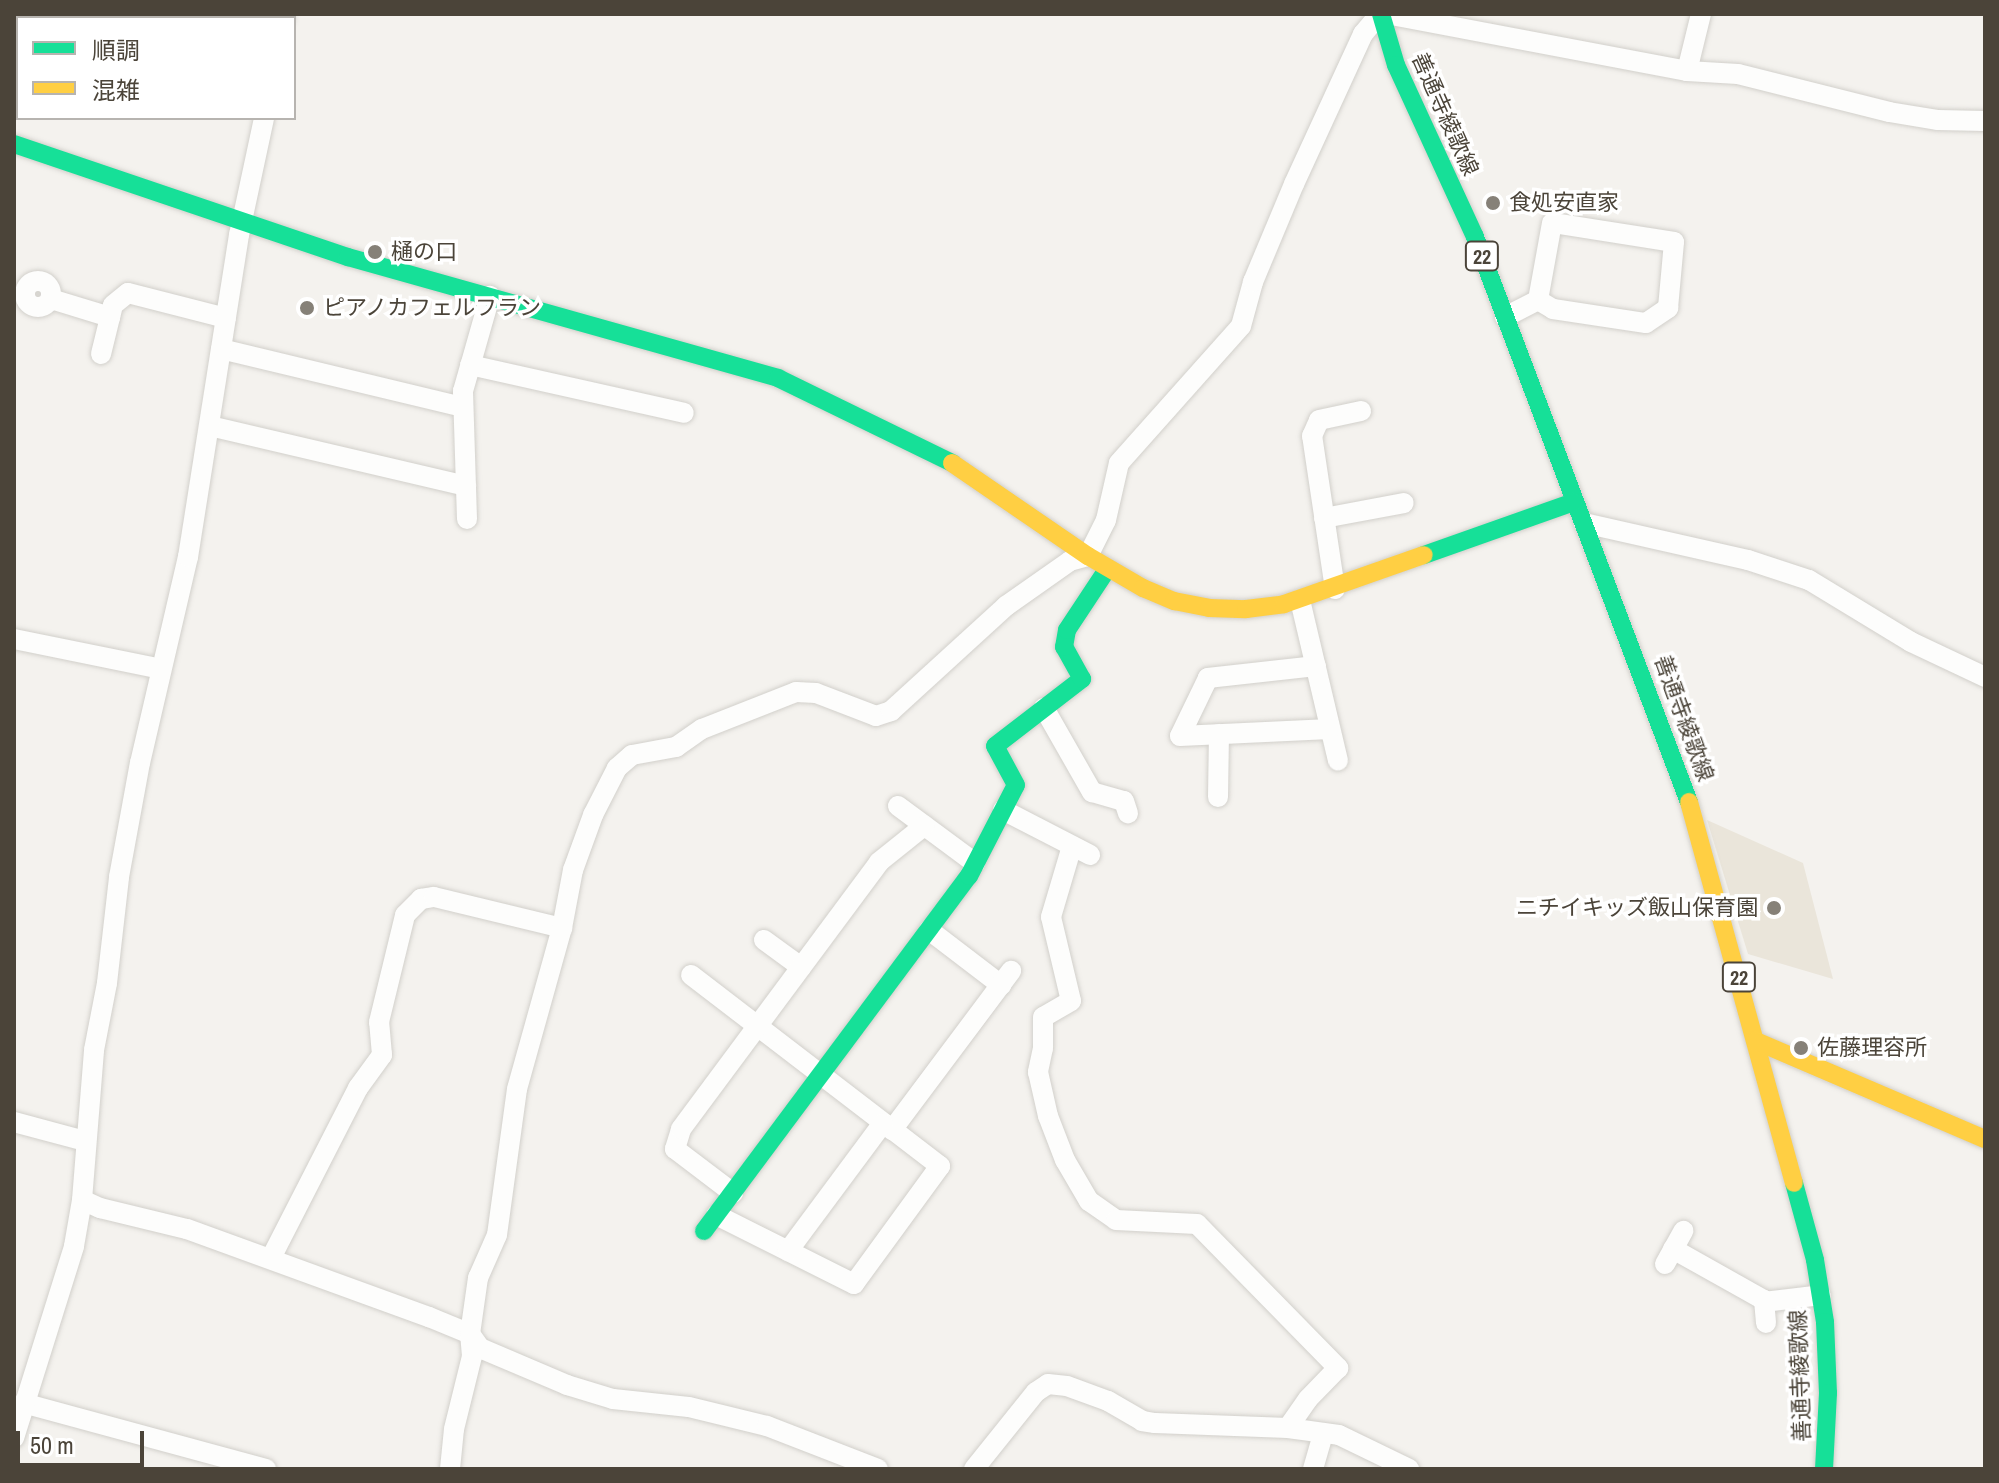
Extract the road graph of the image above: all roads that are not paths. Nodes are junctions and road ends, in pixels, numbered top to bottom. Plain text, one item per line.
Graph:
1 (1383, 14) edge
2 (1701, 14) edge
3 (1687, 71) junction
4 (264, 120) edge
5 (1985, 121) edge
6 (14, 144) edge
7 (241, 222) junction
8 (490, 296) junction
9 (51, 299) dead end
10 (1538, 300) junction
11 (110, 317) junction
12 (1505, 317) junction
13 (226, 318) junction
14 (221, 349) junction
15 (101, 354) dead end
16 (470, 365) junction
17 (463, 407) junction
18 (1361, 411) dead end
19 (684, 413) dead end
20 (210, 426) junction
21 (466, 486) junction
22 (1574, 502) junction
23 (1404, 503) dead end
24 (1324, 518) junction
25 (467, 519) dead end
26 (1584, 523) junction
27 (1088, 556) junction
28 (1108, 568) junction
29 (1335, 589) junction
30 (1300, 600) junction
31 (14, 639) edge
32 (1316, 666) junction
33 (161, 669) junction
34 (1985, 677) edge
35 (1044, 708) junction
36 (1330, 729) junction
37 (1219, 734) junction
38 (1338, 761) dead end
39 (1218, 797) dead end
40 (898, 806) dead end
41 (1003, 810) junction
42 (1128, 813) dead end
43 (924, 826) junction
44 (975, 863) junction
45 (562, 928) junction
46 (929, 930) junction
47 (764, 940) dead end
48 (801, 967) junction
49 (691, 975) dead end
50 (757, 1026) junction
51 (1756, 1041) junction
52 (821, 1075) junction
53 (14, 1122) edge
54 (888, 1126) junction
55 (1985, 1139) edge
56 (85, 1141) junction
57 (733, 1193) junction
58 (82, 1200) junction
59 (710, 1223) joint
60 (1674, 1248) dead end
61 (788, 1251) junction
62 (271, 1258) junction
63 (1821, 1295) junction
64 (470, 1334) junction
65 (23, 1403) junction
66 (1288, 1428) junction
67 (1323, 1433) junction
68 (14, 1438) edge
69 (266, 1469) edge
70 (450, 1469) edge
71 (878, 1469) edge
72 (974, 1469) edge
73 (1313, 1469) edge
74 (1409, 1469) edge
75 (1824, 1469) edge

1 - 3 street
1 - 12 street, 善通寺綾歌線 / 22
1 - 27 street
2 - 3 street
3 - 5 street
4 - 7 street
6 - 7 street
7 - 8 street
7 - 13 street
8 - 16 street
8 - 27 street
9 - 11 street
10 - 10 street
10 - 12 street
11 - 13 street
11 - 15 street
12 - 22 street, 善通寺綾歌線 / 22
13 - 14 street
14 - 17 street
14 - 20 street
16 - 17 street
16 - 19 street
17 - 21 street
18 - 24 street
20 - 21 street
20 - 33 street
21 - 25 street
22 - 26 street, 善通寺綾歌線 / 22
22 - 29 street
23 - 24 street
24 - 29 street
26 - 34 street
26 - 51 street, 善通寺綾歌線 / 22
27 - 28 street
27 - 45 street
28 - 30 street
28 - 35 street
29 - 30 street
30 - 32 street
31 - 33 street
32 - 36 street
32 - 37 street
33 - 56 street
35 - 41 street
35 - 42 street
36 - 37 street
36 - 38 street
37 - 39 street
40 - 43 street
41 - 44 street
41 - 66 street
43 - 44 street
43 - 48 street
44 - 46 street
45 - 62 street
45 - 64 street
46 - 52 street
46 - 54 street
47 - 48 street
48 - 50 street
49 - 50 street
50 - 52 street
50 - 57 street
51 - 55 street
51 - 63 street, 善通寺綾歌線 / 22
52 - 54 street
52 - 57 street
53 - 56 street
54 - 61 street
54 - 61 street
56 - 58 street
57 - 59 street
58 - 62 street
58 - 65 street
59 - 61 street
60 - 63 street
62 - 64 street
63 - 75 street, 善通寺綾歌線 / 22
64 - 70 street
64 - 71 street
65 - 68 street
65 - 69 street
66 - 67 street
66 - 72 street
67 - 73 street
67 - 74 street

